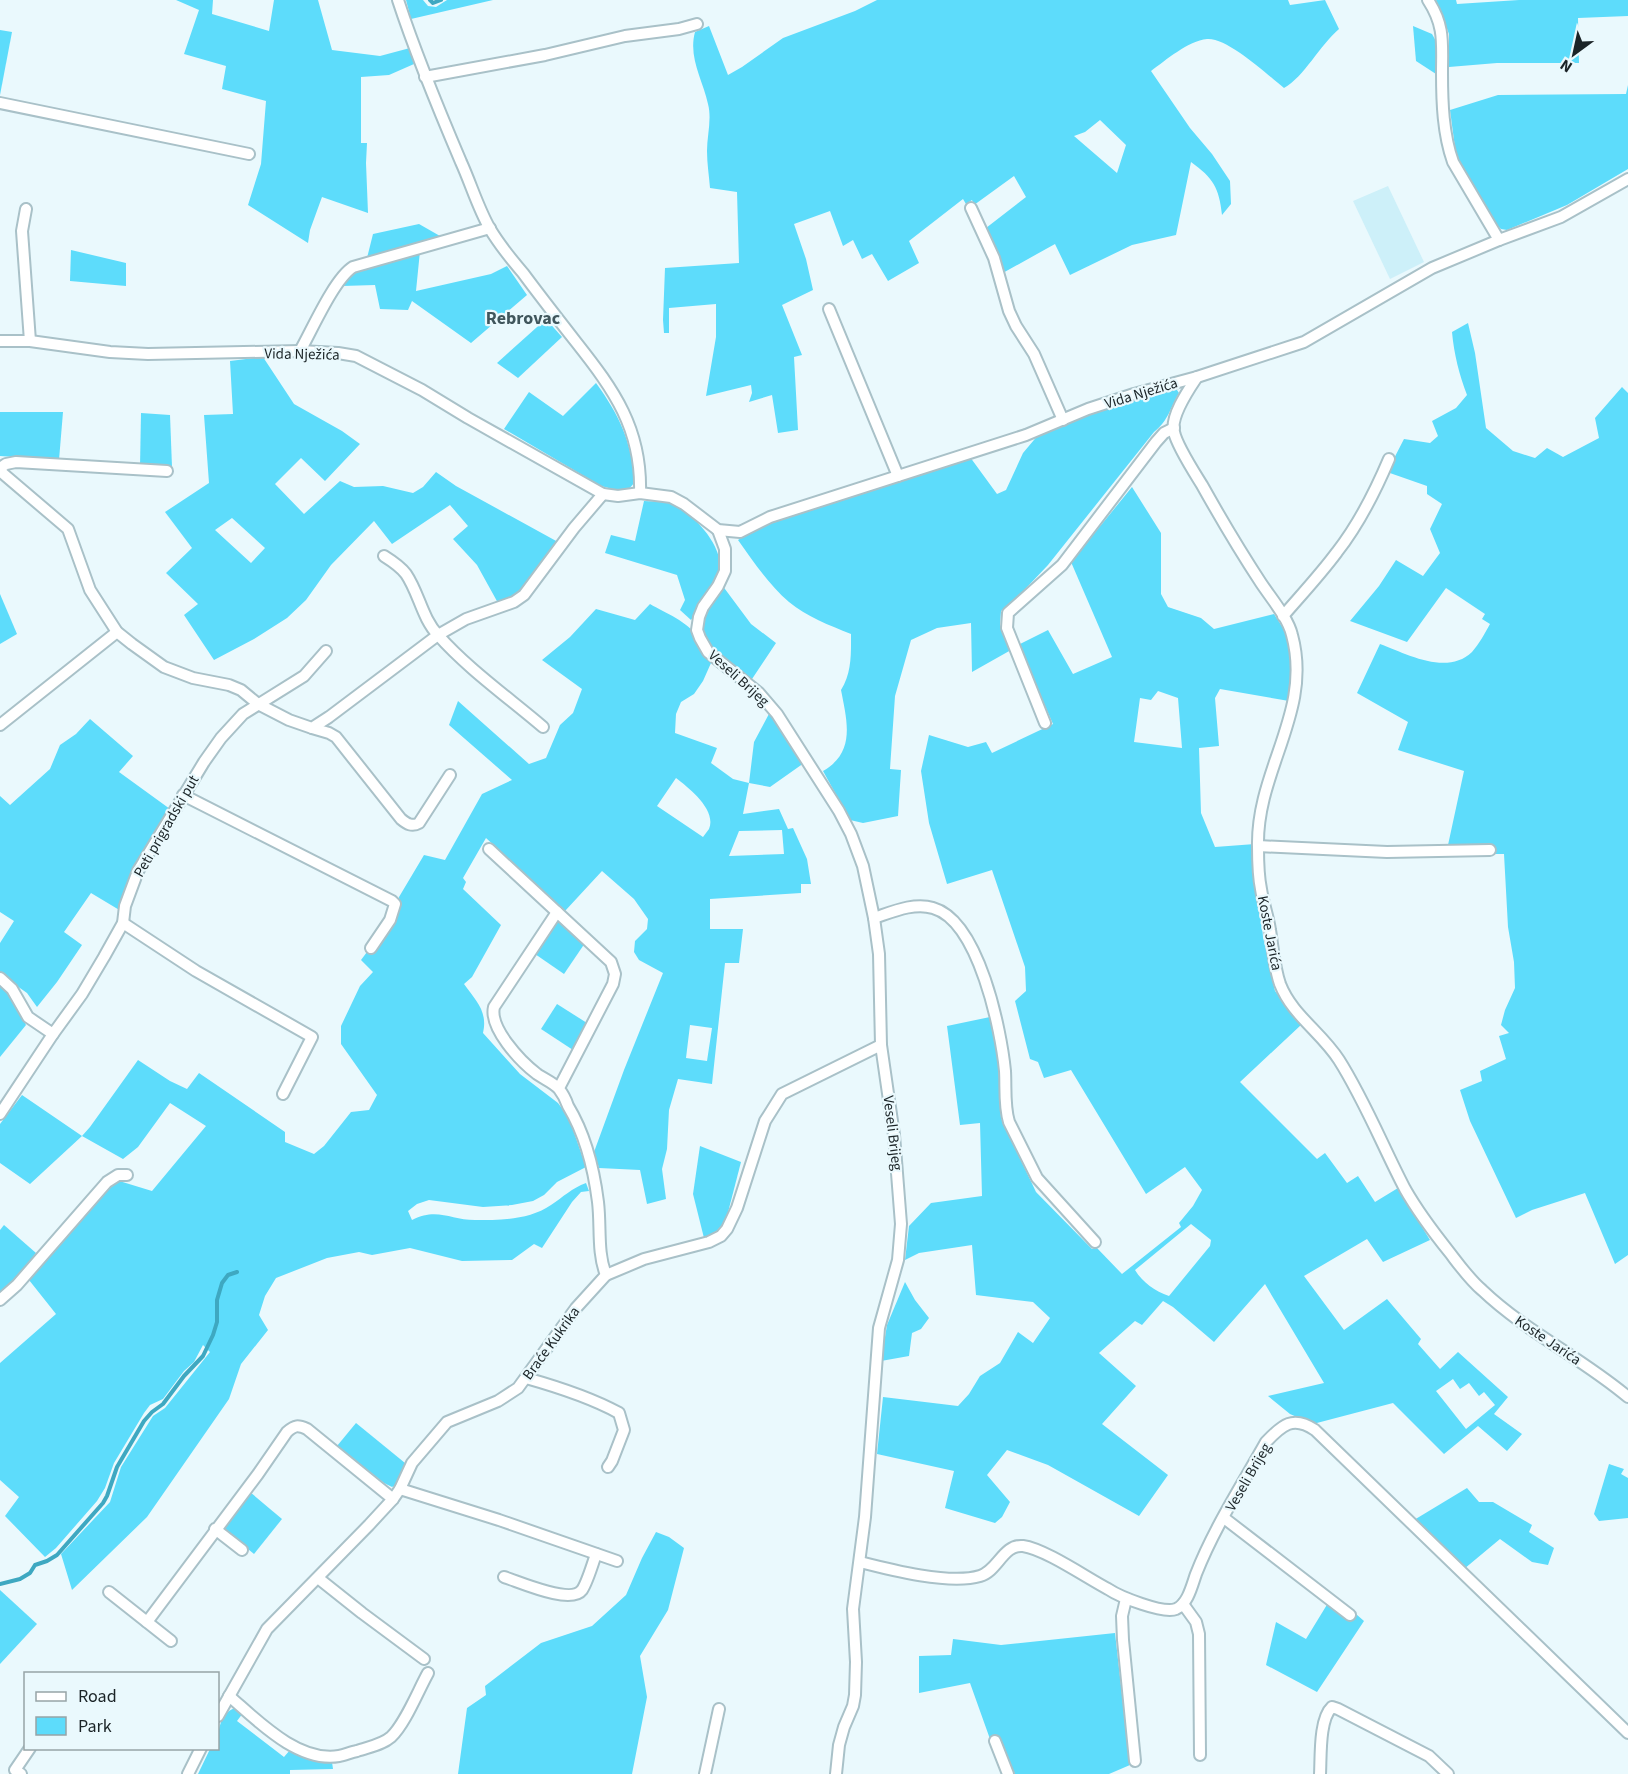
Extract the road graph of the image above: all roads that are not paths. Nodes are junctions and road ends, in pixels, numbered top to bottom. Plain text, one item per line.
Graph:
1 (398, 0) edge
2 (1428, 0) edge
3 (697, 24) dead end
4 (425, 77) junction
5 (0, 103) edge
6 (249, 154) dead end
7 (1628, 179) edge
8 (971, 208) dead end
9 (26, 209) dead end
10 (490, 228) junction
11 (1499, 240) junction
12 (829, 309) dead end
13 (30, 340) junction
14 (0, 341) edge
15 (300, 351) junction
16 (1197, 377) junction
17 (1063, 420) junction
18 (1174, 428) junction
19 (1389, 459) dead end
20 (0, 469) edge
21 (167, 471) dead end
22 (898, 476) junction
23 (640, 493) junction
24 (603, 494) junction
25 (718, 530) junction
26 (740, 532) junction
27 (725, 549) junction
28 (384, 556) dead end
29 (1282, 616) junction
30 (117, 632) junction
31 (438, 635) junction
32 (326, 651) dead end
33 (258, 704) junction
34 (1045, 723) dead end
35 (0, 725) edge
36 (543, 726) dead end
37 (312, 728) junction
38 (450, 775) dead end
39 (183, 795) junction
40 (1258, 846) junction
41 (489, 849) dead end
42 (1490, 850) dead end
43 (556, 912) junction
44 (874, 918) junction
45 (123, 923) junction
46 (371, 948) dead end
47 (0, 978) edge
48 (53, 1034) junction
49 (881, 1045) junction
50 (558, 1088) junction
51 (283, 1094) dead end
52 (0, 1114) edge
53 (127, 1175) dead end
54 (1095, 1242) dead end
55 (606, 1275) junction
56 (0, 1300) edge
57 (526, 1378) junction
58 (1628, 1397) edge
59 (608, 1467) dead end
60 (400, 1489) junction
61 (393, 1499) junction
62 (1224, 1518) junction
63 (216, 1530) junction
64 (243, 1550) dead end
65 (596, 1554) junction
66 (617, 1561) dead end
67 (860, 1562) junction
68 (504, 1577) dead end
69 (318, 1578) junction
70 (108, 1592) dead end
71 (1126, 1599) junction
72 (1183, 1604) junction
73 (1350, 1615) dead end
74 (147, 1622) junction
75 (171, 1641) dead end
76 (424, 1659) dead end
77 (428, 1673) dead end
78 (228, 1696) junction
79 (719, 1709) dead end
80 (219, 1714) edge
81 (1628, 1733) edge
82 (995, 1741) dead end
83 (29, 1750) edge
84 (200, 1750) edge
85 (1200, 1755) dead end
86 (1135, 1761) dead end
87 (21, 1774) edge
88 (188, 1774) edge
89 (705, 1774) edge
90 (836, 1774) edge
91 (1008, 1774) edge
92 (1320, 1774) edge
93 (1448, 1774) edge

1 - 4 street
2 - 11 street
3 - 4 street
4 - 10 street
5 - 6 street
7 - 11 street, Vida Nježića
8 - 17 street
9 - 13 street
10 - 15 street
10 - 23 street
11 - 16 street, Vida Nježića
12 - 22 street
13 - 14 street, Vida Nježića
13 - 15 street, Vida Nježića
15 - 24 street, Vida Nježića
16 - 17 street, Vida Nježića
16 - 18 street
17 - 22 street, Vida Nježića
18 - 29 street, Koste Jarića
18 - 34 street
19 - 29 street
20 - 21 street
20 - 30 street
22 - 26 street, Vida Nježića
23 - 24 street, Vida Nježića
23 - 25 street, Vida Nježića
24 - 31 street
25 - 26 street
25 - 27 street, Veseli Brijeg
26 - 27 street
27 - 44 street, Veseli Brijeg
28 - 31 street
29 - 40 street, Koste Jarića
30 - 33 street
30 - 35 street
31 - 36 street
31 - 37 street
32 - 33 street, Peti prigradski put
33 - 37 street
33 - 39 street, Peti prigradski put
37 - 38 street
39 - 45 street, Peti prigradski put
39 - 46 street
40 - 42 street
40 - 58 street, Koste Jarića
41 - 43 street
43 - 50 street
43 - 50 street
44 - 49 street, Veseli Brijeg
44 - 54 street
45 - 48 street, Peti prigradski put
45 - 51 street
47 - 48 street
48 - 52 street, Peti prigradski put
49 - 55 street, Braće Kukrika
49 - 67 street, Veseli Brijeg
50 - 55 street
53 - 56 street
55 - 57 street, Braće Kukrika
57 - 59 street
57 - 60 street, Braće Kukrika
60 - 61 street, Braće Kukrika
60 - 65 street
61 - 63 street
61 - 69 street, Braće Kukrika
62 - 72 street, Veseli Brijeg
62 - 73 street
62 - 81 street, Veseli Brijeg
63 - 64 street
63 - 74 street
65 - 66 street
65 - 68 street
67 - 71 street
67 - 90 street, Veseli Brijeg
69 - 76 street
69 - 78 street, Braće Kukrika
70 - 74 street
71 - 72 street
71 - 86 street
72 - 85 street
74 - 75 street
77 - 78 street
78 - 80 street, Braće Kukrika
79 - 89 street
82 - 91 street
83 - 87 street
84 - 88 street
92 - 93 street

